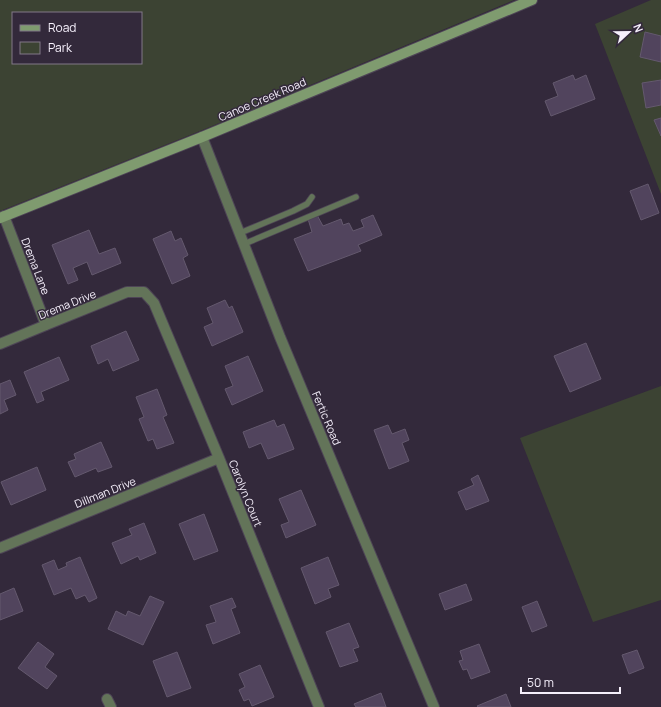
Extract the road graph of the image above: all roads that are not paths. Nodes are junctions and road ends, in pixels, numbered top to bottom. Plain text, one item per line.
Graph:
1 (532, 0) edge
2 (202, 137) junction
3 (312, 197) dead end
4 (356, 197) dead end
5 (2, 217) edge
6 (240, 233) junction
7 (244, 244) junction
8 (144, 292) joint
9 (46, 324) junction
10 (0, 344) edge
11 (219, 458) junction
12 (0, 548) edge
13 (319, 707) edge
14 (434, 707) edge

1 - 2 main road, Canoe Creek Road
2 - 5 main road, Canoe Creek Road
2 - 6 street, Fertic Road
3 - 6 lane
4 - 7 lane
5 - 9 street, Drema Lane
6 - 7 street, Fertic Road
7 - 14 street, Fertic Road
8 - 9 street, Drema Drive
8 - 11 street, Carolyn Court
9 - 10 street, Drema Drive
11 - 12 street, Dillman Drive
11 - 13 street, Carolyn Court

